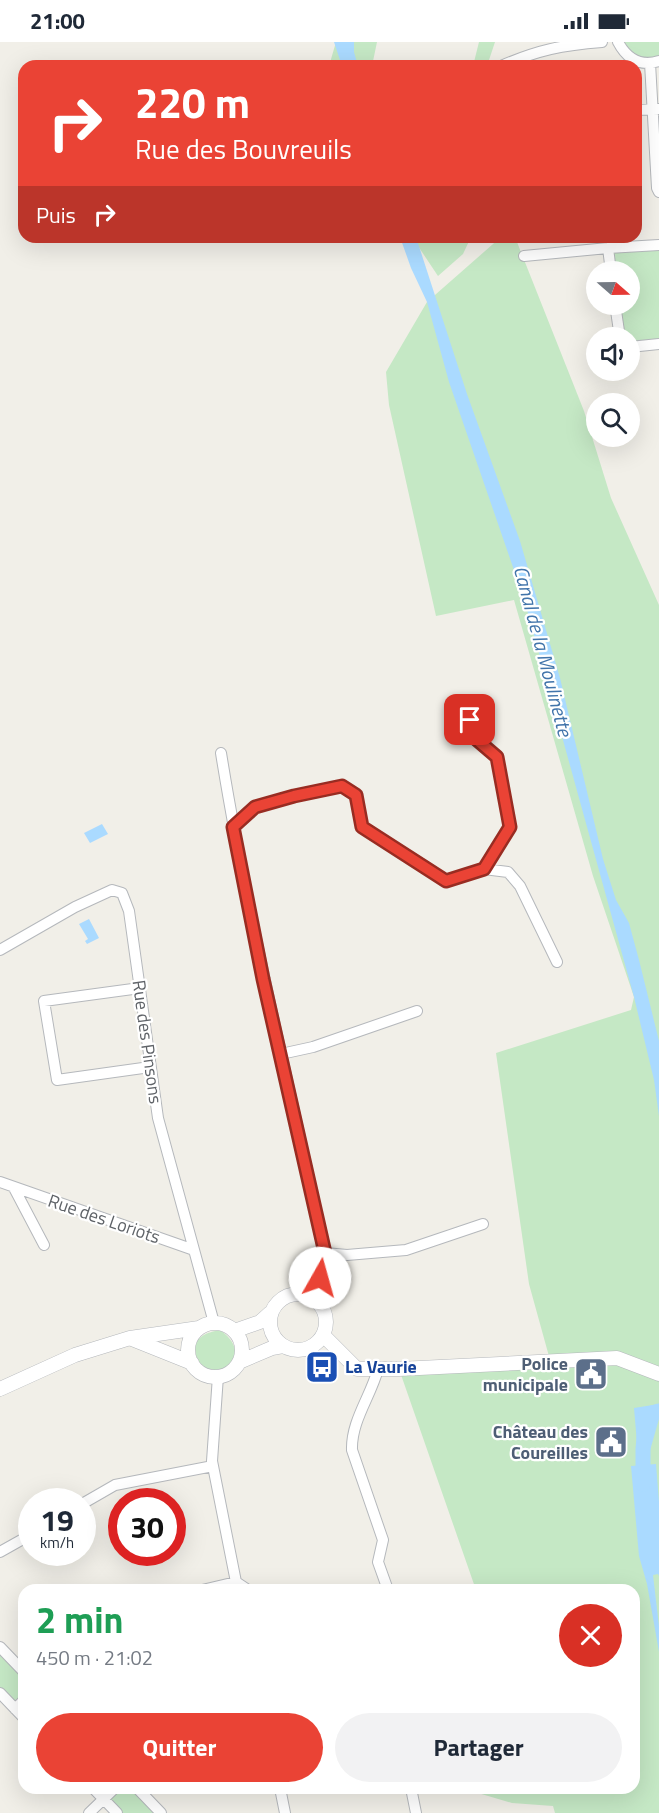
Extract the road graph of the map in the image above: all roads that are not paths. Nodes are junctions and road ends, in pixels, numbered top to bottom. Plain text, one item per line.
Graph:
1 (602, 42) edge
2 (618, 42) edge
3 (515, 60) edge
4 (654, 62) edge
5 (656, 109) edge
6 (659, 192) edge
7 (659, 245) edge
8 (608, 248) junction
9 (525, 256) dead end
10 (610, 261) edge
11 (659, 344) edge
12 (640, 346) edge
13 (470, 720) dead end
14 (221, 753) dead end
15 (233, 827) junction
16 (484, 869) junction
17 (0, 950) edge
18 (557, 962) dead end
19 (140, 988) junction
20 (417, 1011) dead end
21 (281, 1054) junction
22 (150, 1066) junction
23 (0, 1182) edge
24 (14, 1188) junction
25 (34, 1195) junction
26 (23, 1205) junction
27 (483, 1224) dead end
28 (44, 1245) dead end
29 (194, 1250) junction
30 (325, 1253) junction
31 (309, 1296) junction
32 (270, 1313) junction
33 (214, 1323) junction
34 (199, 1328) junction
35 (234, 1331) junction
36 (322, 1335) junction
37 (130, 1338) junction
38 (283, 1346) junction
39 (239, 1362) junction
40 (192, 1363) junction
41 (378, 1369) junction
42 (659, 1374) edge
43 (218, 1376) junction
44 (0, 1389) edge
45 (213, 1466) junction
46 (96, 1496) edge
47 (18, 1542) edge
48 (0, 1552) edge
49 (236, 1582) junction
50 (228, 1584) edge
51 (239, 1584) edge
52 (386, 1584) edge
53 (0, 1647) edge
54 (18, 1666) edge
55 (0, 1693) edge
56 (18, 1706) edge
57 (15, 1709) junction
58 (18, 1712) edge
59 (99, 1794) edge
60 (109, 1794) edge
61 (143, 1794) edge
62 (281, 1794) edge
63 (412, 1794) edge
64 (104, 1799) junction
65 (89, 1813) edge
66 (117, 1813) edge
67 (161, 1813) edge
68 (285, 1813) edge
69 (416, 1813) edge

1 - 3 street
2 - 4 street
4 - 5 street
5 - 6 street
7 - 8 street
8 - 9 street
8 - 10 street
11 - 12 street
13 - 16 street
14 - 15 street
15 - 16 street
15 - 21 street
16 - 18 street
17 - 19 street, Rue des Pinsons
19 - 22 street, Rue des Pinsons
19 - 22 street
20 - 21 street
21 - 30 street
22 - 29 street, Rue des Pinsons
23 - 24 street, Rue des Loriots
24 - 25 street, Rue des Loriots
24 - 26 street, Rue des Loriots
25 - 26 street
25 - 29 street, Rue des Loriots
26 - 28 street, Rue des Loriots
27 - 30 street
29 - 33 street, Rue des Pinsons
30 - 31 street
31 - 32 street
31 - 36 street
32 - 35 street
32 - 38 street
33 - 34 street
33 - 35 street
34 - 37 street
34 - 40 street
35 - 39 street
36 - 38 street
36 - 41 street
37 - 40 street
37 - 44 street
38 - 39 street
39 - 43 street
40 - 43 street
41 - 42 street
41 - 52 street
43 - 45 street
45 - 46 street
45 - 49 street
47 - 48 street
49 - 50 street
49 - 51 street
53 - 54 street
55 - 57 street
56 - 57 street
57 - 58 street
59 - 64 street
60 - 64 street
61 - 67 street
62 - 68 street
63 - 69 street
64 - 65 street
64 - 66 street

